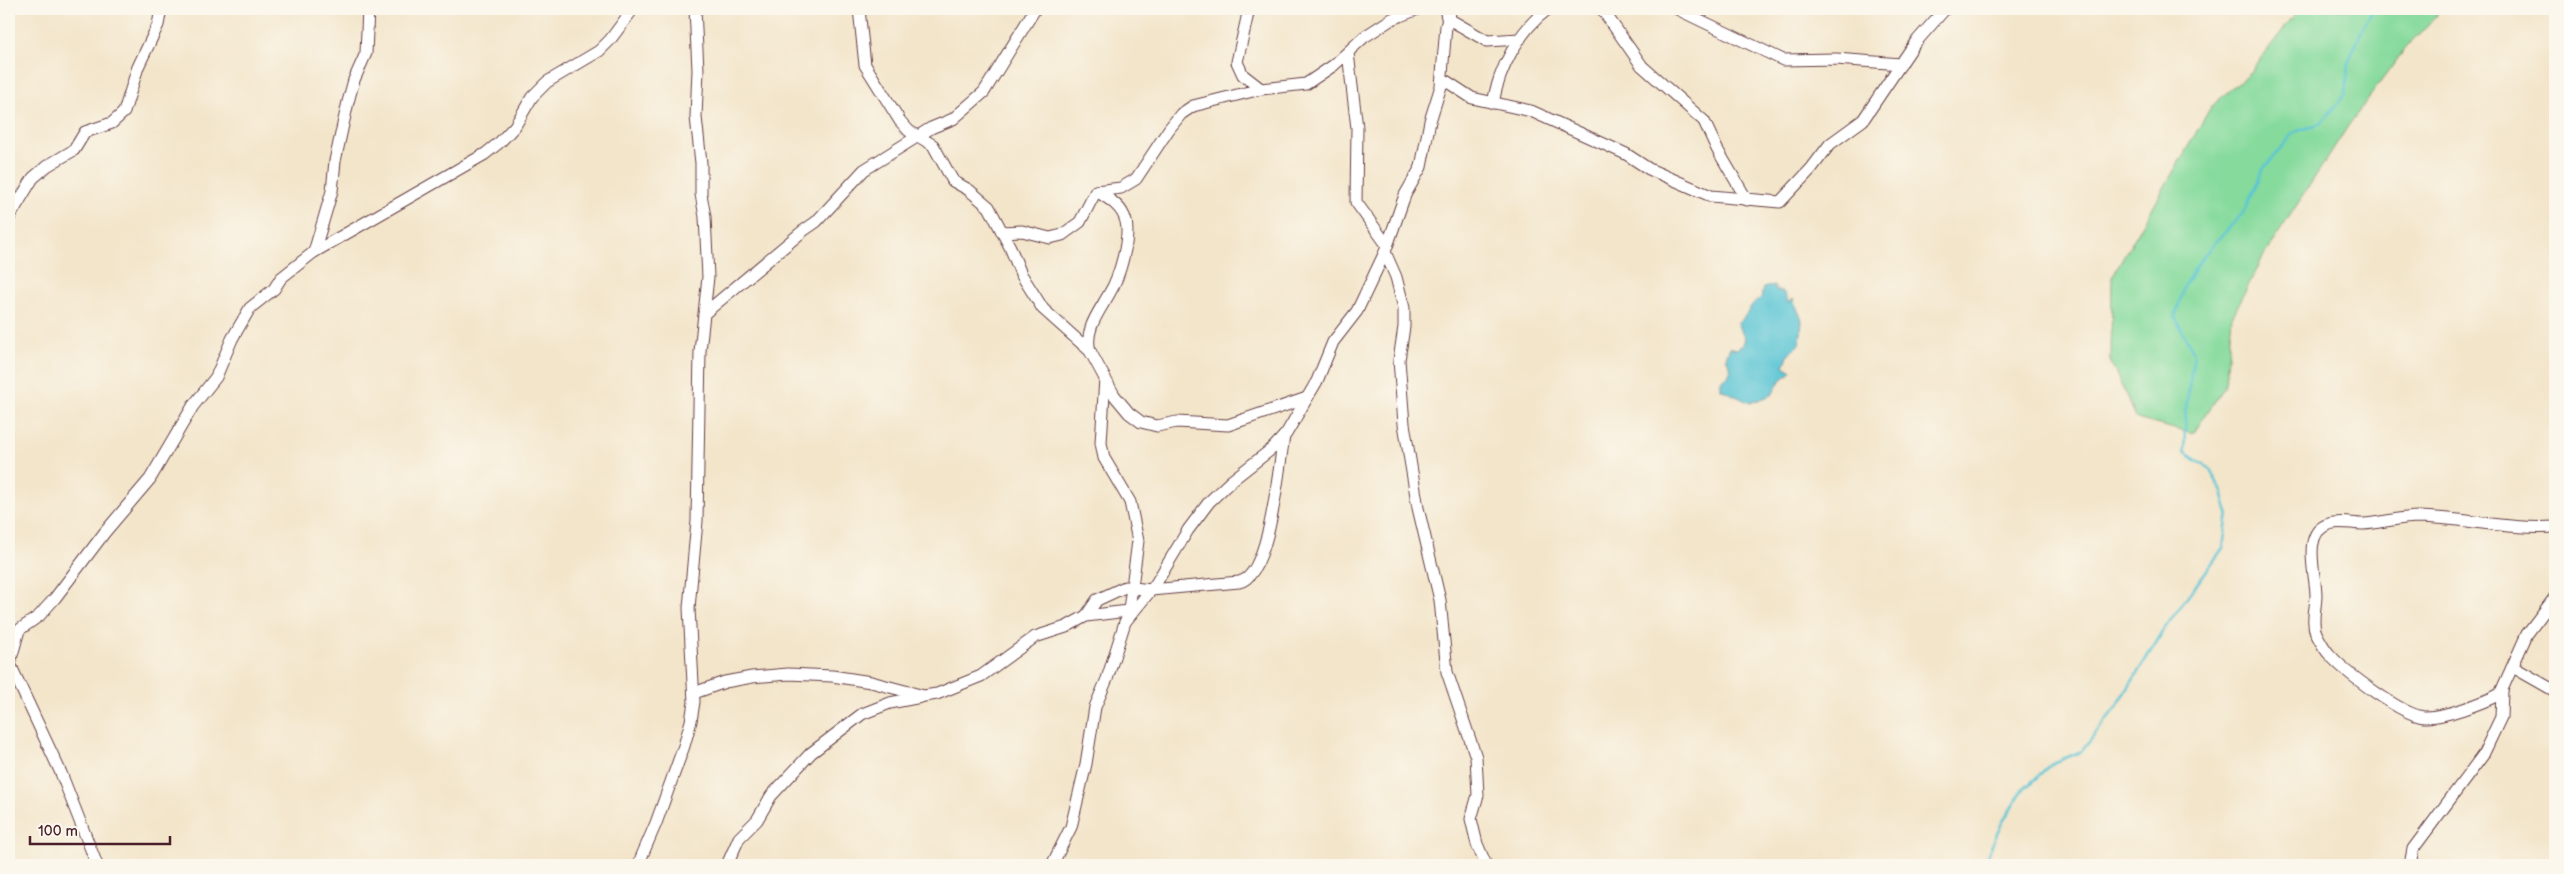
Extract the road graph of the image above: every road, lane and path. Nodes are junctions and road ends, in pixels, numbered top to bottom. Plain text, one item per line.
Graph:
1 (161, 9) edge
2 (368, 9) edge
3 (633, 9) edge
4 (696, 9) edge
5 (859, 9) edge
6 (1035, 9) edge
7 (1249, 9) edge
8 (1418, 9) edge
9 (1548, 9) edge
10 (1602, 9) edge
11 (1677, 9) edge
12 (1945, 9) edge
13 (1448, 12) edge
14 (1520, 39) junction
15 (1348, 54) junction
16 (1902, 64) junction
17 (1443, 79) junction
18 (1261, 89) junction
19 (1493, 103) junction
20 (919, 137) junction
21 (1096, 190) junction
22 (1747, 200) junction
23 (9, 218) edge
24 (1002, 232) junction
25 (1386, 249) junction
26 (314, 252) junction
27 (706, 312) junction
28 (1090, 351) junction
29 (1105, 376) junction
30 (1307, 398) junction
31 (1284, 436) junction
32 (2555, 527) edge
33 (1132, 587) junction
34 (1151, 590) junction
35 (2555, 597) edge
36 (1128, 614) junction
37 (1086, 616) junction
38 (9, 664) edge
39 (2513, 667) junction
40 (2502, 691) junction
41 (2555, 691) edge
42 (694, 694) junction
43 (924, 696) junction
44 (97, 865) edge
45 (638, 865) edge
46 (728, 865) edge
47 (1052, 865) edge
48 (1486, 865) edge
49 (2410, 865) edge

1 - 23 street
2 - 26 street
3 - 26 street
4 - 27 street
5 - 20 street
6 - 20 street
7 - 18 street
8 - 15 street
9 - 14 street
10 - 22 street
11 - 16 street
12 - 16 street
13 - 14 street
13 - 17 street
14 - 19 street
15 - 18 street
15 - 25 street
16 - 22 street
17 - 19 street
17 - 25 street
18 - 21 street
19 - 22 street
20 - 24 street
20 - 27 street
21 - 24 street
21 - 28 street
24 - 28 street
25 - 30 street
25 - 48 street
26 - 38 street
27 - 42 street
28 - 29 street
29 - 30 street
29 - 33 street
30 - 31 street
31 - 34 street
31 - 34 street
32 - 40 street
33 - 34 street
33 - 36 street
33 - 37 street
34 - 36 street
35 - 39 street
36 - 37 street
36 - 47 street
37 - 43 street
38 - 44 street
39 - 40 street
39 - 41 street
40 - 49 street
42 - 43 street
42 - 45 street
43 - 46 street

